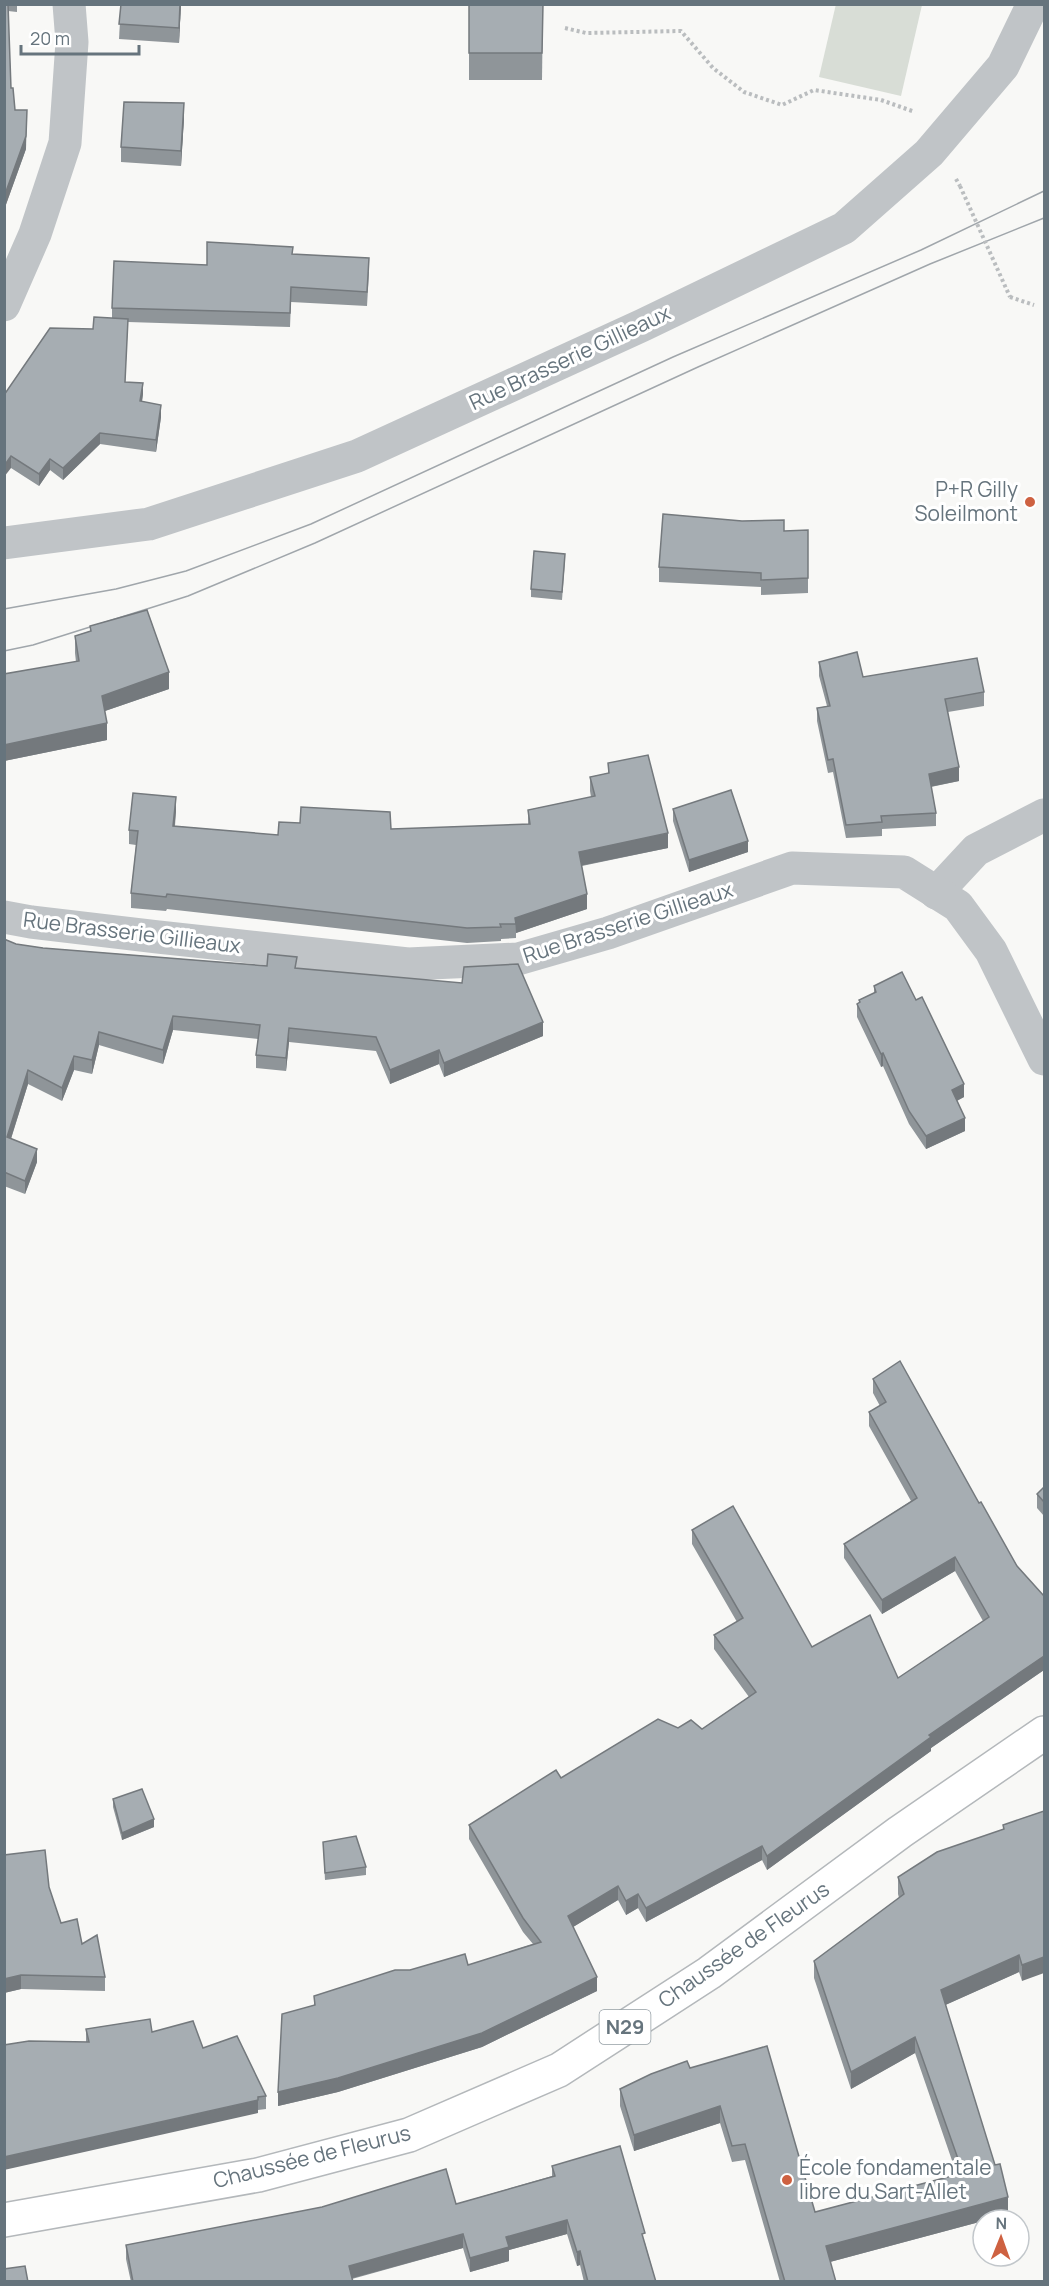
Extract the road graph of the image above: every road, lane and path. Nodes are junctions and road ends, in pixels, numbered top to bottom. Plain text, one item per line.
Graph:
1 (69, 4) edge
2 (1034, 4) edge
3 (565, 28) dead end
4 (938, 141) junction
5 (960, 186) dead end
6 (4, 305) edge
7 (1034, 305) dead end
8 (4, 543) edge
9 (1044, 815) edge
10 (936, 893) junction
11 (4, 917) edge
12 (1044, 1059) edge
13 (1044, 1732) edge
14 (4, 2220) edge

1 - 6 street
2 - 4 street, Rue Brasserie Gillieaux
3 - 4 path
4 - 8 street, Rue Brasserie Gillieaux
5 - 7 path, bridge
9 - 10 street
10 - 11 street, Rue Brasserie Gillieaux
10 - 12 street, Rue Brasserie Gillieaux
13 - 14 main road, Chaussée de Fleurus / N29

